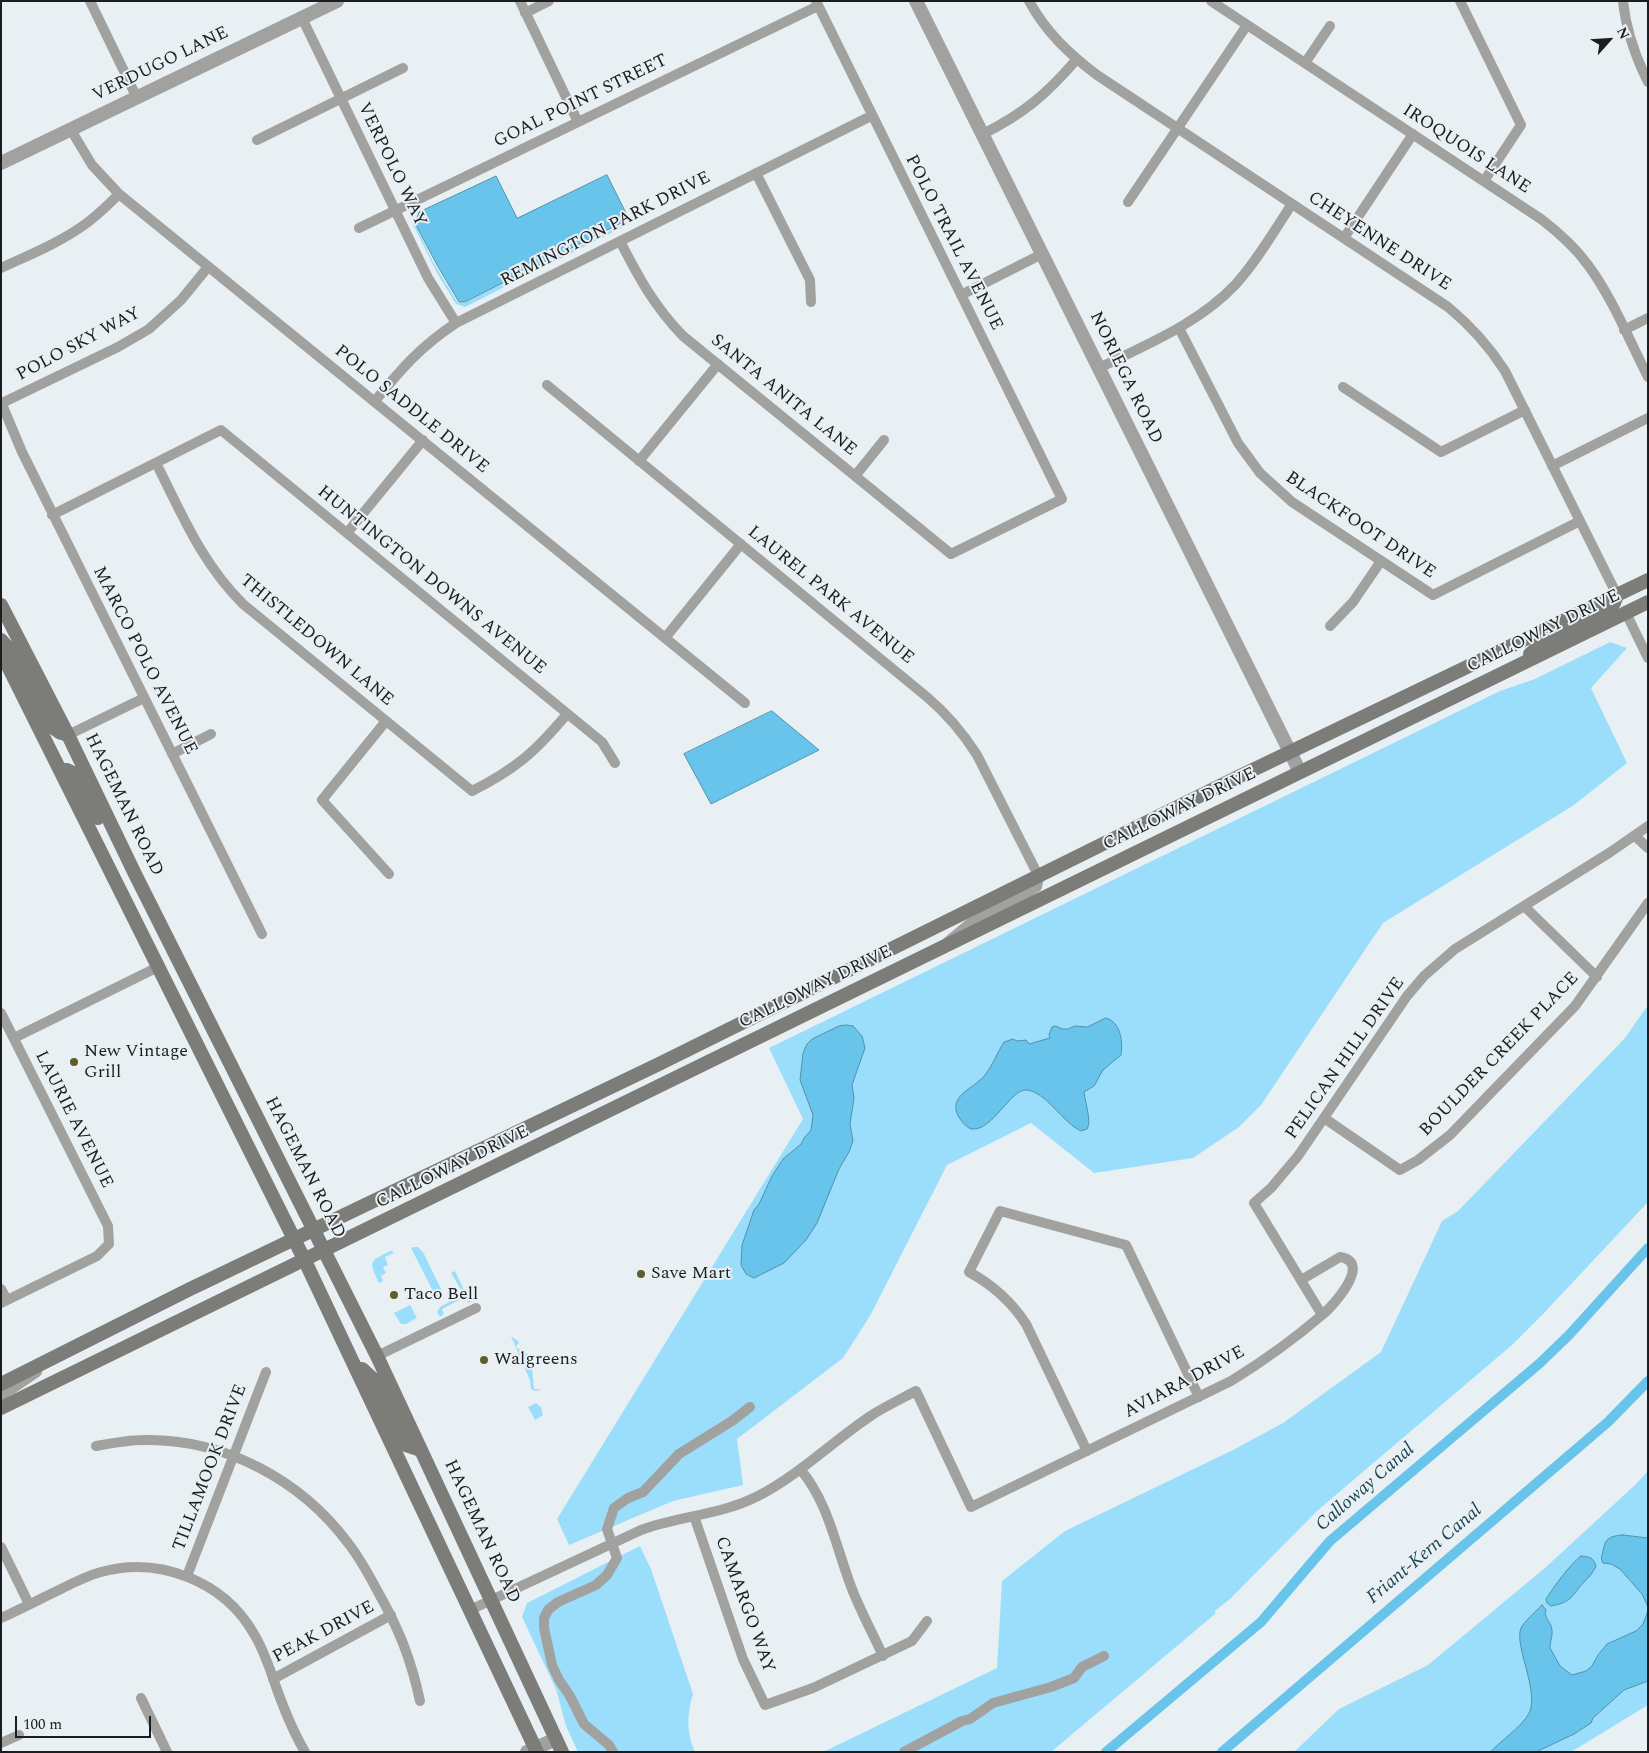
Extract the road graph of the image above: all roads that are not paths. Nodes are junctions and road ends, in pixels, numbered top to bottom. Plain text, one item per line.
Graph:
1 (90, 1) edge
2 (337, 1) edge
3 (520, 1) edge
4 (549, 1) edge
5 (916, 1) edge
6 (1029, 1) edge
7 (1211, 1) edge
8 (1460, 1) edge
9 (1623, 1) edge
10 (817, 4) edge
11 (526, 13) junction
12 (302, 18) junction
13 (1247, 25) junction
14 (1330, 26) dead end
15 (1076, 60) junction
16 (1305, 63) junction
17 (403, 68) dead end
18 (1648, 82) edge
19 (137, 98) junction
20 (341, 99) junction
21 (871, 116) junction
22 (578, 122) junction
23 (1178, 129) junction
24 (71, 130) junction
25 (982, 134) junction
26 (1413, 134) junction
27 (257, 140) dead end
28 (1, 163) edge
29 (756, 173) junction
30 (1484, 181) junction
31 (119, 194) junction
32 (1128, 202) dead end
33 (1292, 204) junction
34 (395, 211) junction
35 (359, 228) dead end
36 (1344, 238) junction
37 (620, 241) junction
38 (1042, 254) junction
39 (208, 267) junction
40 (1, 268) edge
41 (961, 295) junction
42 (811, 302) dead end
43 (1648, 318) edge
44 (456, 323) junction
45 (1179, 328) junction
46 (1624, 330) junction
47 (718, 364) junction
48 (1099, 368) junction
49 (1648, 377) edge
50 (547, 385) dead end
51 (1343, 386) dead end
52 (375, 401) junction
53 (2, 402) edge
54 (1525, 410) junction
55 (1648, 418) edge
56 (423, 440) junction
57 (884, 440) dead end
58 (639, 461) junction
59 (156, 463) junction
60 (1552, 466) junction
61 (855, 476) junction
62 (52, 515) junction
63 (1580, 522) junction
64 (347, 533) junction
65 (741, 544) junction
66 (951, 554) joint
67 (1381, 561) junction
68 (1648, 580) edge
69 (1648, 590) edge
70 (1617, 595) junction
71 (1648, 602) edge
72 (1, 605) edge
73 (1626, 612) junction
74 (1, 618) edge
75 (1330, 626) dead end
76 (16, 635) junction
77 (665, 638) junction
78 (1, 640) edge
79 (1, 652) edge
80 (1648, 658) edge
81 (1518, 665) junction
82 (144, 698) junction
83 (745, 703) dead end
84 (567, 714) junction
85 (386, 721) junction
86 (212, 734) dead end
87 (68, 735) junction
88 (1290, 752) junction
89 (172, 754) junction
90 (615, 762) dead end
91 (60, 770) junction
92 (1300, 772) junction
93 (1648, 826) edge
94 (1635, 836) junction
95 (1648, 848) edge
96 (135, 874) junction
97 (389, 874) dead end
98 (1039, 877) junction
99 (1648, 903) edge
100 (1524, 906) junction
101 (262, 934) dead end
102 (939, 949) junction
103 (158, 967) junction
104 (1597, 977) junction
105 (1, 1013) edge
106 (14, 1038) junction
107 (231, 1066) junction
108 (1324, 1118) junction
109 (314, 1231) junction
110 (294, 1240) junction
111 (325, 1252) junction
112 (305, 1261) junction
113 (1301, 1280) junction
114 (1, 1289) edge
115 (4, 1302) edge
116 (476, 1308) dead end
117 (1322, 1315) junction
118 (60, 1355) junction
119 (377, 1356) junction
120 (353, 1360) junction
121 (266, 1372) dead end
122 (1, 1384) edge
123 (1, 1395) edge
124 (1199, 1397) junction
125 (750, 1406) dead end
126 (1, 1408) edge
127 (96, 1446) dead end
128 (421, 1450) junction
129 (1087, 1451) junction
130 (234, 1456) junction
131 (800, 1469) junction
132 (694, 1516) junction
133 (612, 1543) junction
134 (1, 1547) edge
135 (187, 1576) junction
136 (492, 1601) junction
137 (29, 1604) junction
138 (470, 1610) junction
139 (391, 1615) junction
140 (1, 1618) edge
141 (928, 1621) dead end
142 (883, 1656) junction
143 (1104, 1656) dead end
144 (273, 1679) junction
145 (141, 1698) dead end
146 (420, 1701) dead end
147 (19, 1735) dead end
148 (1, 1743) edge
149 (559, 1745) edge
150 (533, 1750) edge
151 (303, 1751) edge
152 (168, 1752) edge
153 (614, 1752) edge
154 (904, 1752) edge

1 - 19 street
2 - 12 street, VERDUGO LANE
3 - 11 street
4 - 11 street
5 - 25 street, NORIEGA ROAD
6 - 15 street, CHEYENNE DRIVE
7 - 13 street, IROQUOIS LANE
8 - 30 street
9 - 18 street
10 - 21 street, POLO TRAIL AVENUE
10 - 22 street, GOAL POINT STREET
11 - 22 street
12 - 19 street, VERDUGO LANE
12 - 20 street, VERPOLO WAY
13 - 16 street, IROQUOIS LANE
13 - 23 street
14 - 16 street
15 - 23 street, CHEYENNE DRIVE
15 - 25 street
16 - 26 street, IROQUOIS LANE
17 - 20 street
19 - 24 street, VERDUGO LANE
20 - 27 street
20 - 34 street, VERPOLO WAY
21 - 29 street, REMINGTON PARK DRIVE
21 - 41 street, POLO TRAIL AVENUE
22 - 34 street, GOAL POINT STREET
23 - 32 street
23 - 33 street, CHEYENNE DRIVE
24 - 28 street, VERDUGO LANE
24 - 31 street, POLO SADDLE DRIVE
25 - 38 street, NORIEGA ROAD
26 - 30 street, IROQUOIS LANE
26 - 36 street
29 - 37 street, REMINGTON PARK DRIVE
29 - 42 street
30 - 46 street, IROQUOIS LANE
31 - 39 street, POLO SADDLE DRIVE
31 - 40 street
33 - 36 street, CHEYENNE DRIVE
33 - 45 street
34 - 35 street, GOAL POINT STREET
34 - 44 street, VERPOLO WAY
36 - 54 street, CHEYENNE DRIVE
37 - 44 street, REMINGTON PARK DRIVE
37 - 47 street, SANTA ANITA LANE
38 - 41 street
38 - 48 street, NORIEGA ROAD
39 - 52 street, POLO SADDLE DRIVE
39 - 53 street, POLO SKY WAY
41 - 66 street, POLO TRAIL AVENUE
43 - 46 street
44 - 52 street, REMINGTON PARK DRIVE
45 - 48 street
45 - 67 street, BLACKFOOT DRIVE
46 - 49 street, IROQUOIS LANE
47 - 58 street
47 - 61 street, SANTA ANITA LANE
48 - 88 street, NORIEGA ROAD
50 - 58 street, LAUREL PARK AVENUE
51 - 54 street
52 - 56 street, POLO SADDLE DRIVE
53 - 62 street, MARCO POLO AVENUE
54 - 60 street, CHEYENNE DRIVE
55 - 60 street
56 - 64 street
56 - 77 street, POLO SADDLE DRIVE
57 - 61 street
58 - 65 street, LAUREL PARK AVENUE
59 - 62 street
59 - 64 street, HUNTINGTON DOWNS AVENUE
59 - 85 street, THISTLEDOWN LANE
60 - 63 street, CHEYENNE DRIVE
61 - 66 street, SANTA ANITA LANE
62 - 82 street, MARCO POLO AVENUE
63 - 67 street, BLACKFOOT DRIVE
63 - 70 street, CHEYENNE DRIVE
64 - 84 street, HUNTINGTON DOWNS AVENUE
65 - 77 street
65 - 98 street, LAUREL PARK AVENUE
67 - 75 street
68 - 70 main road, CALLOWAY DRIVE
69 - 73 main road
70 - 81 main road
70 - 88 main road, CALLOWAY DRIVE
71 - 73 main road, CALLOWAY DRIVE
72 - 76 main road, HAGEMAN ROAD
73 - 80 street
73 - 81 main road, CALLOWAY DRIVE
74 - 76 main road
76 - 87 main road, HAGEMAN ROAD
77 - 83 street, POLO SADDLE DRIVE
78 - 87 main road
79 - 91 main road
81 - 92 main road, CALLOWAY DRIVE
82 - 87 street
82 - 89 street, MARCO POLO AVENUE
84 - 85 street, THISTLEDOWN LANE
84 - 90 street, HUNTINGTON DOWNS AVENUE
85 - 97 street
86 - 89 street
87 - 96 main road, HAGEMAN ROAD
88 - 92 street, NORIEGA ROAD
88 - 98 main road, CALLOWAY DRIVE
89 - 101 street, MARCO POLO AVENUE
91 - 96 main road
91 - 103 main road
92 - 102 main road, CALLOWAY DRIVE
93 - 94 street, PELICAN HILL DRIVE
94 - 95 street
94 - 100 street, PELICAN HILL DRIVE
96 - 107 main road, HAGEMAN ROAD
98 - 102 street
98 - 109 main road, CALLOWAY DRIVE
99 - 104 street, BOULDER CREEK PLACE
100 - 104 street
100 - 108 street, PELICAN HILL DRIVE
102 - 111 main road, CALLOWAY DRIVE
103 - 106 street
103 - 107 main road
103 - 110 main road
104 - 108 street, BOULDER CREEK PLACE
105 - 106 street, LAURIE AVENUE
106 - 115 street, LAURIE AVENUE
107 - 109 main road, HAGEMAN ROAD
108 - 113 street, PELICAN HILL DRIVE
109 - 110 main road, CALLOWAY DRIVE
109 - 111 main road, HAGEMAN ROAD
110 - 112 main road
110 - 118 main road, CALLOWAY DRIVE
111 - 112 main road, CALLOWAY DRIVE
111 - 119 main road, HAGEMAN ROAD
112 - 120 main road
112 - 126 main road, CALLOWAY DRIVE
113 - 117 street
113 - 117 street, AVIARA DRIVE
114 - 115 street
116 - 119 street
117 - 124 street, AVIARA DRIVE
118 - 122 main road, CALLOWAY DRIVE
118 - 123 street
119 - 128 main road, HAGEMAN ROAD
120 - 128 main road
120 - 138 main road
121 - 130 street, TILLAMOOK DRIVE
124 - 129 street, AVIARA DRIVE
124 - 129 street
125 - 133 street
127 - 130 street
128 - 136 main road, HAGEMAN ROAD
129 - 131 street, AVIARA DRIVE
130 - 135 street, TILLAMOOK DRIVE
130 - 139 street
131 - 132 street
131 - 142 street
132 - 133 street
132 - 142 street, CAMARGO WAY
133 - 136 street
133 - 153 street
134 - 137 street
135 - 137 street
135 - 144 street
136 - 138 street
136 - 149 main road, HAGEMAN ROAD
137 - 140 street
138 - 150 main road
139 - 144 street, PEAK DRIVE
139 - 146 street
141 - 142 street
143 - 154 street
144 - 151 street
145 - 152 street
147 - 148 street
149 - 150 street

